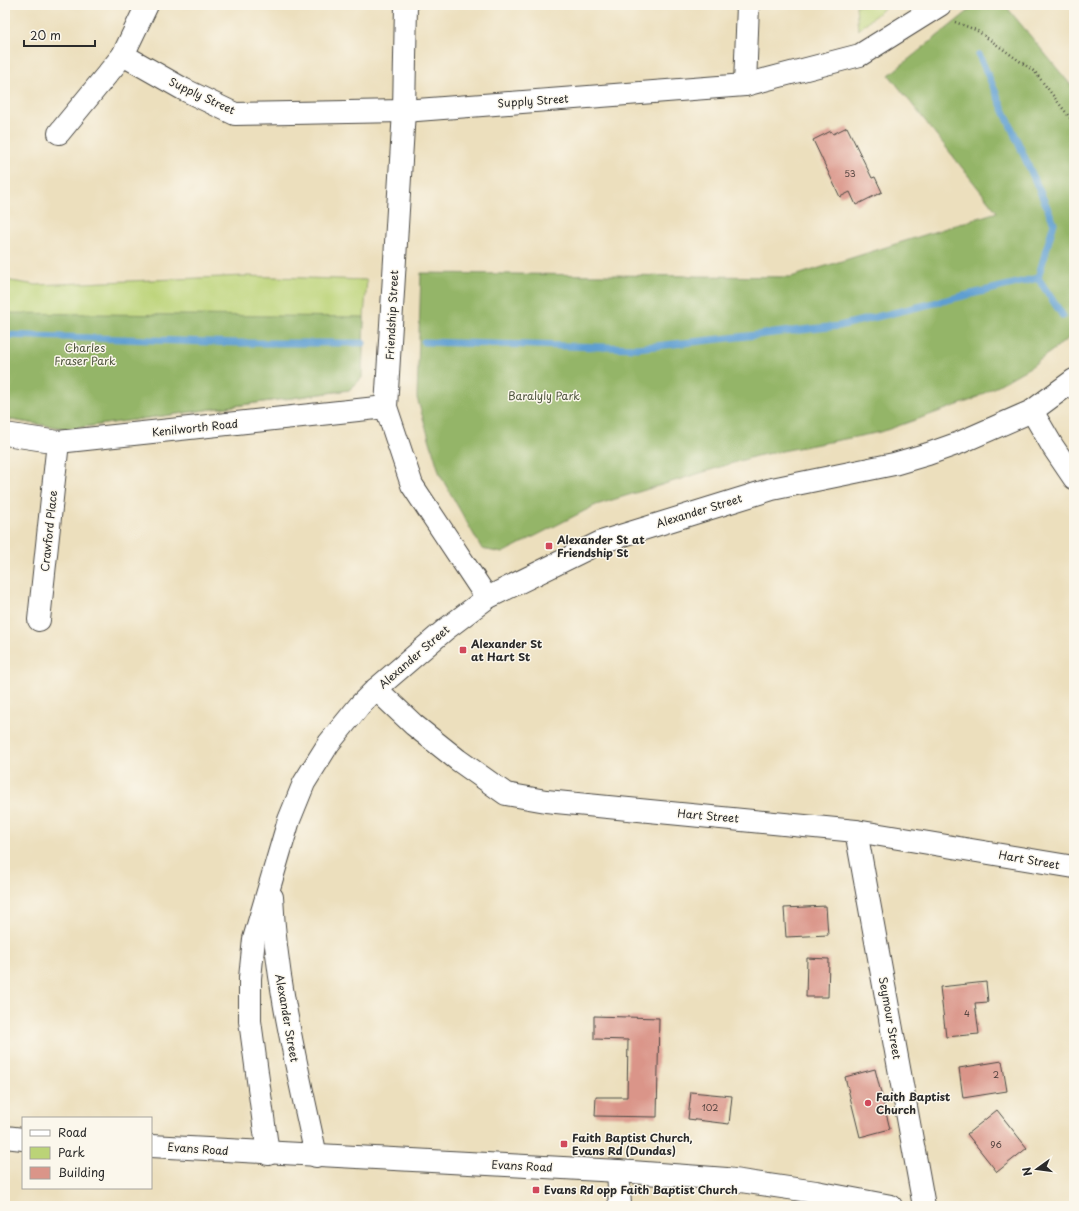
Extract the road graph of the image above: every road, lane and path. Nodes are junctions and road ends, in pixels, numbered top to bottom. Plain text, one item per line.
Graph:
1 (147, 5) edge
2 (406, 5) edge
3 (748, 5) edge
4 (935, 8) edge
5 (123, 55) junction
6 (745, 86) junction
7 (404, 111) junction
8 (1074, 123) edge
9 (59, 133) dead end
10 (1074, 380) edge
11 (386, 408) junction
12 (1032, 411) junction
13 (5, 434) edge
14 (58, 442) junction
15 (1074, 478) edge
16 (487, 598) junction
17 (40, 620) dead end
18 (376, 689) junction
19 (856, 831) junction
20 (1074, 868) edge
21 (271, 878) junction
22 (5, 1137) edge
23 (22, 1138) edge
24 (152, 1146) edge
25 (268, 1154) junction
26 (316, 1156) junction
27 (618, 1171) junction
28 (620, 1206) edge
29 (891, 1206) edge
30 (924, 1206) edge

1 - 5 street
2 - 7 street, Friendship Street
3 - 6 street
4 - 6 street, Supply Street
4 - 8 path
5 - 7 street, Supply Street
5 - 9 street
6 - 7 street, Supply Street
7 - 11 street, Friendship Street
10 - 12 street, Alexander Street
11 - 14 street, Kenilworth Road
11 - 16 street, Friendship Street
12 - 15 street
12 - 16 street, Alexander Street
13 - 14 street, Kenilworth Road
14 - 17 street, Crawford Place
16 - 18 street, Alexander Street
18 - 19 street, Hart Street
18 - 21 street, Alexander Street
19 - 20 street, Hart Street
19 - 30 street, Seymour Street
21 - 25 street, Alexander Street
21 - 26 street, Alexander Street
22 - 23 street
24 - 25 street, Evans Road
25 - 26 street, Evans Road
26 - 27 street, Evans Road
27 - 28 street
27 - 29 street, Evans Road

